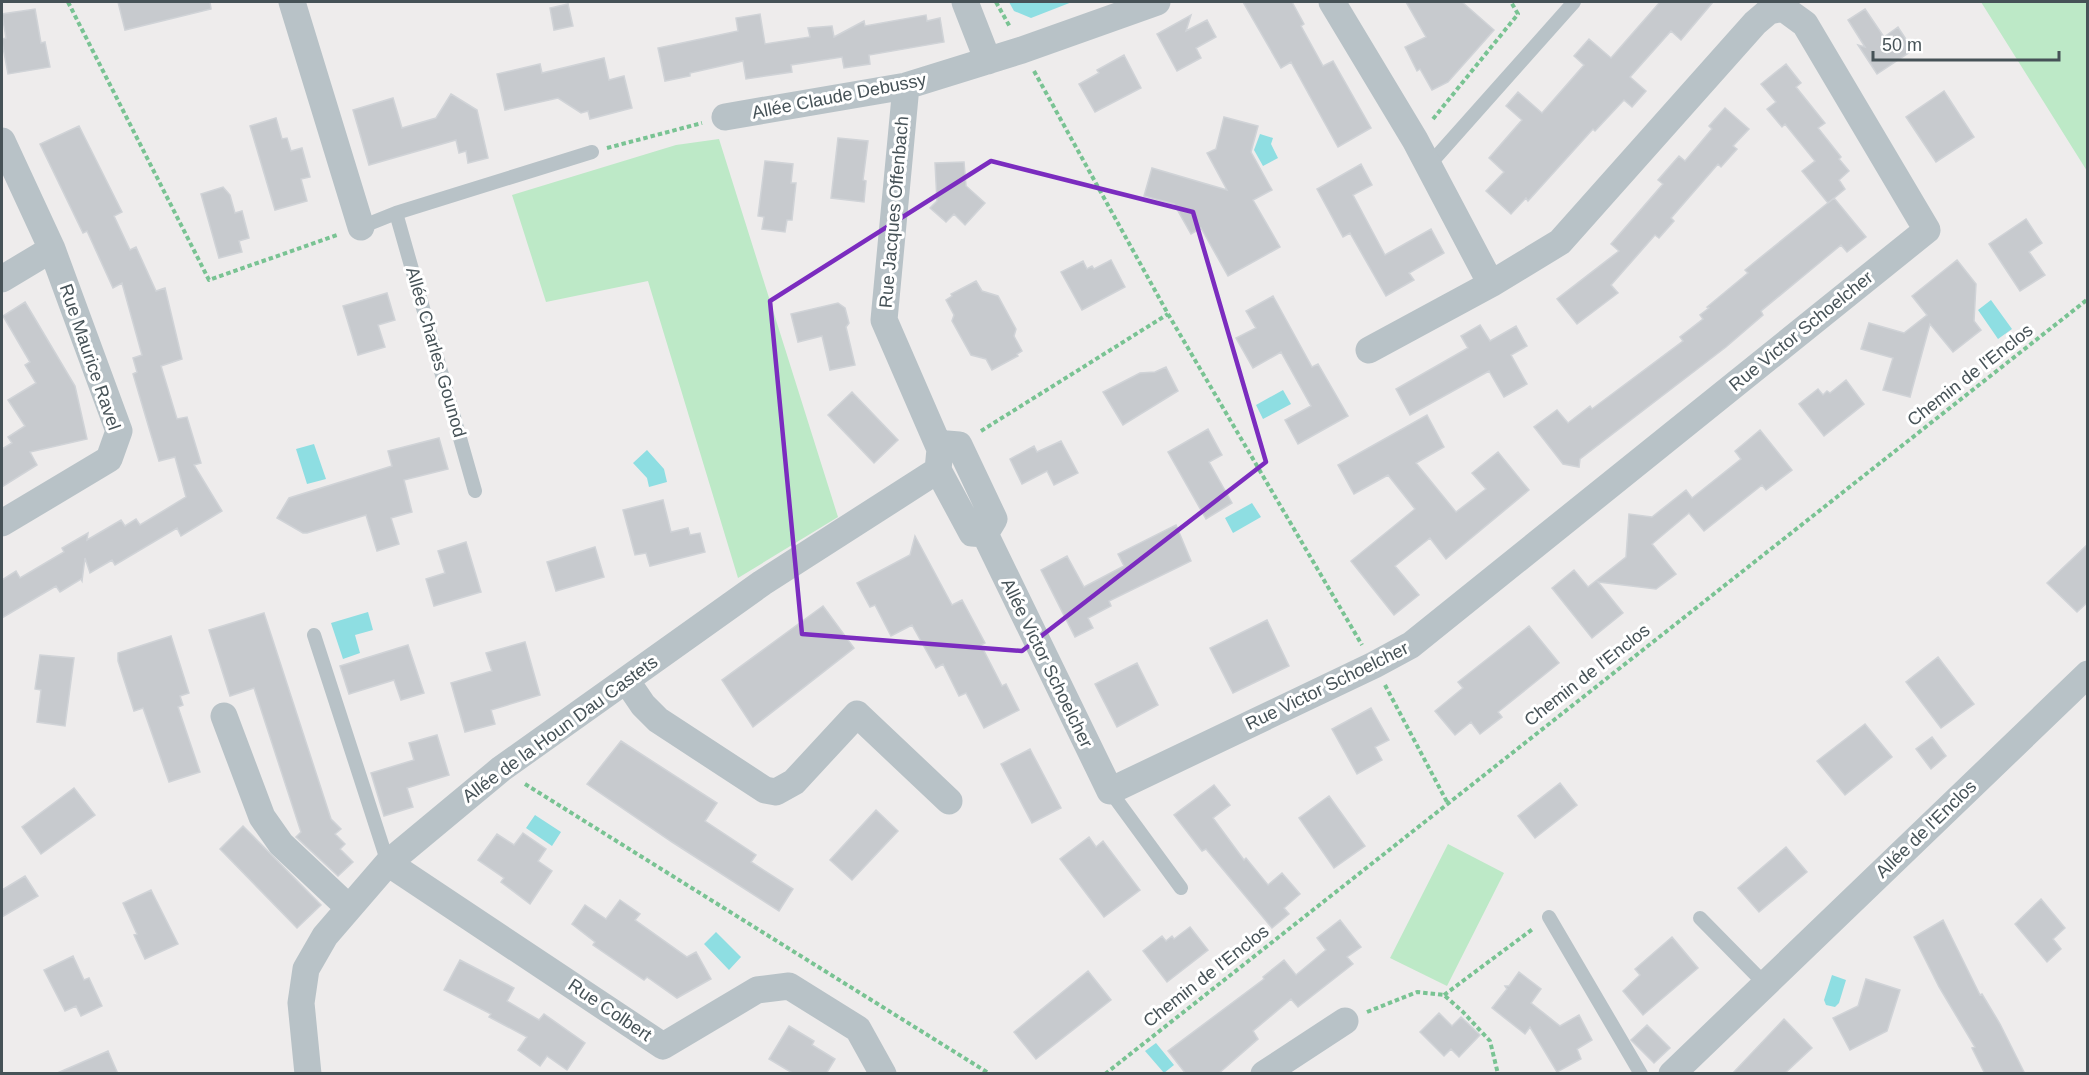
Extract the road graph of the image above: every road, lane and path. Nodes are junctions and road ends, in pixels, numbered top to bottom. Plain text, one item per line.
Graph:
1 (69, 2) edge
2 (292, 2) edge
3 (965, 2) edge
4 (1157, 2) edge
5 (1332, 2) edge
6 (1511, 2) edge
7 (1574, 2) edge
8 (1022, 50) junction
9 (988, 61) junction
10 (906, 86) junction
11 (725, 117) joint
12 (1415, 140) junction
13 (2, 141) edge
14 (592, 152) joint
15 (1429, 165) junction
16 (396, 213) junction
17 (361, 227) junction
18 (52, 249) junction
19 (2, 279) edge
20 (1491, 284) junction
21 (2088, 299) edge
22 (1168, 314) junction
23 (1369, 350) dead end
24 (946, 455) junction
25 (475, 491) dead end
26 (2, 523) edge
27 (314, 636) dead end
28 (1374, 665) junction
29 (2088, 674) edge
30 (626, 680) junction
31 (224, 716) dead end
32 (501, 769) junction
33 (1110, 791) junction
34 (949, 801) dead end
35 (1447, 802) junction
36 (388, 863) junction
37 (1181, 888) dead end
38 (349, 908) junction
39 (1550, 916) joint
40 (1700, 918) dead end
41 (1765, 984) junction
42 (1444, 995) junction
43 (1344, 1021) joint
44 (308, 1074) edge
45 (883, 1074) edge
46 (990, 1074) edge
47 (1105, 1074) edge
48 (1264, 1074) edge
49 (1498, 1074) edge
50 (1641, 1074) edge
51 (1672, 1074) edge

1 - 17 path
2 - 17 street
3 - 9 street
4 - 8 street
5 - 12 street
6 - 12 path
7 - 15 lane
8 - 9 street, Allée Claude Debussy
8 - 22 path
9 - 10 street, Allée Claude Debussy
10 - 11 street, Allée Claude Debussy
10 - 24 street, Rue Jacques Offenbach
11 - 14 path
12 - 15 street
13 - 18 street, Rue Maurice Ravel
14 - 16 lane
15 - 20 street
16 - 17 lane
16 - 25 lane, Allée Charles Gounod
18 - 19 street
18 - 26 street, Rue Maurice Ravel
20 - 23 street, Rue Victor Schoelcher
20 - 28 street, Rue Victor Schoelcher
21 - 35 path, Chemin de l'Enclos
22 - 24 path
22 - 28 path
24 - 30 street, Allée de la Houn Dau Castets
24 - 33 street, Allée Victor Schoelcher
27 - 36 lane
28 - 33 street, Rue Victor Schoelcher
28 - 35 path
29 - 41 street, Allée de l'Enclos
30 - 32 street, Allée de la Houn Dau Castets
30 - 34 street
31 - 38 street
32 - 36 street, Allée de la Houn Dau Castets
32 - 46 path
33 - 37 lane
35 - 47 path, Chemin de l'Enclos
36 - 38 street, Allée de la Houn Dau Castets
36 - 45 street, Rue Colbert
38 - 44 street, Allée de la Houn Dau Castets
39 - 42 path
39 - 50 lane
40 - 41 lane
41 - 51 street, Allée de l'Enclos
42 - 43 path
42 - 49 path
43 - 48 street

